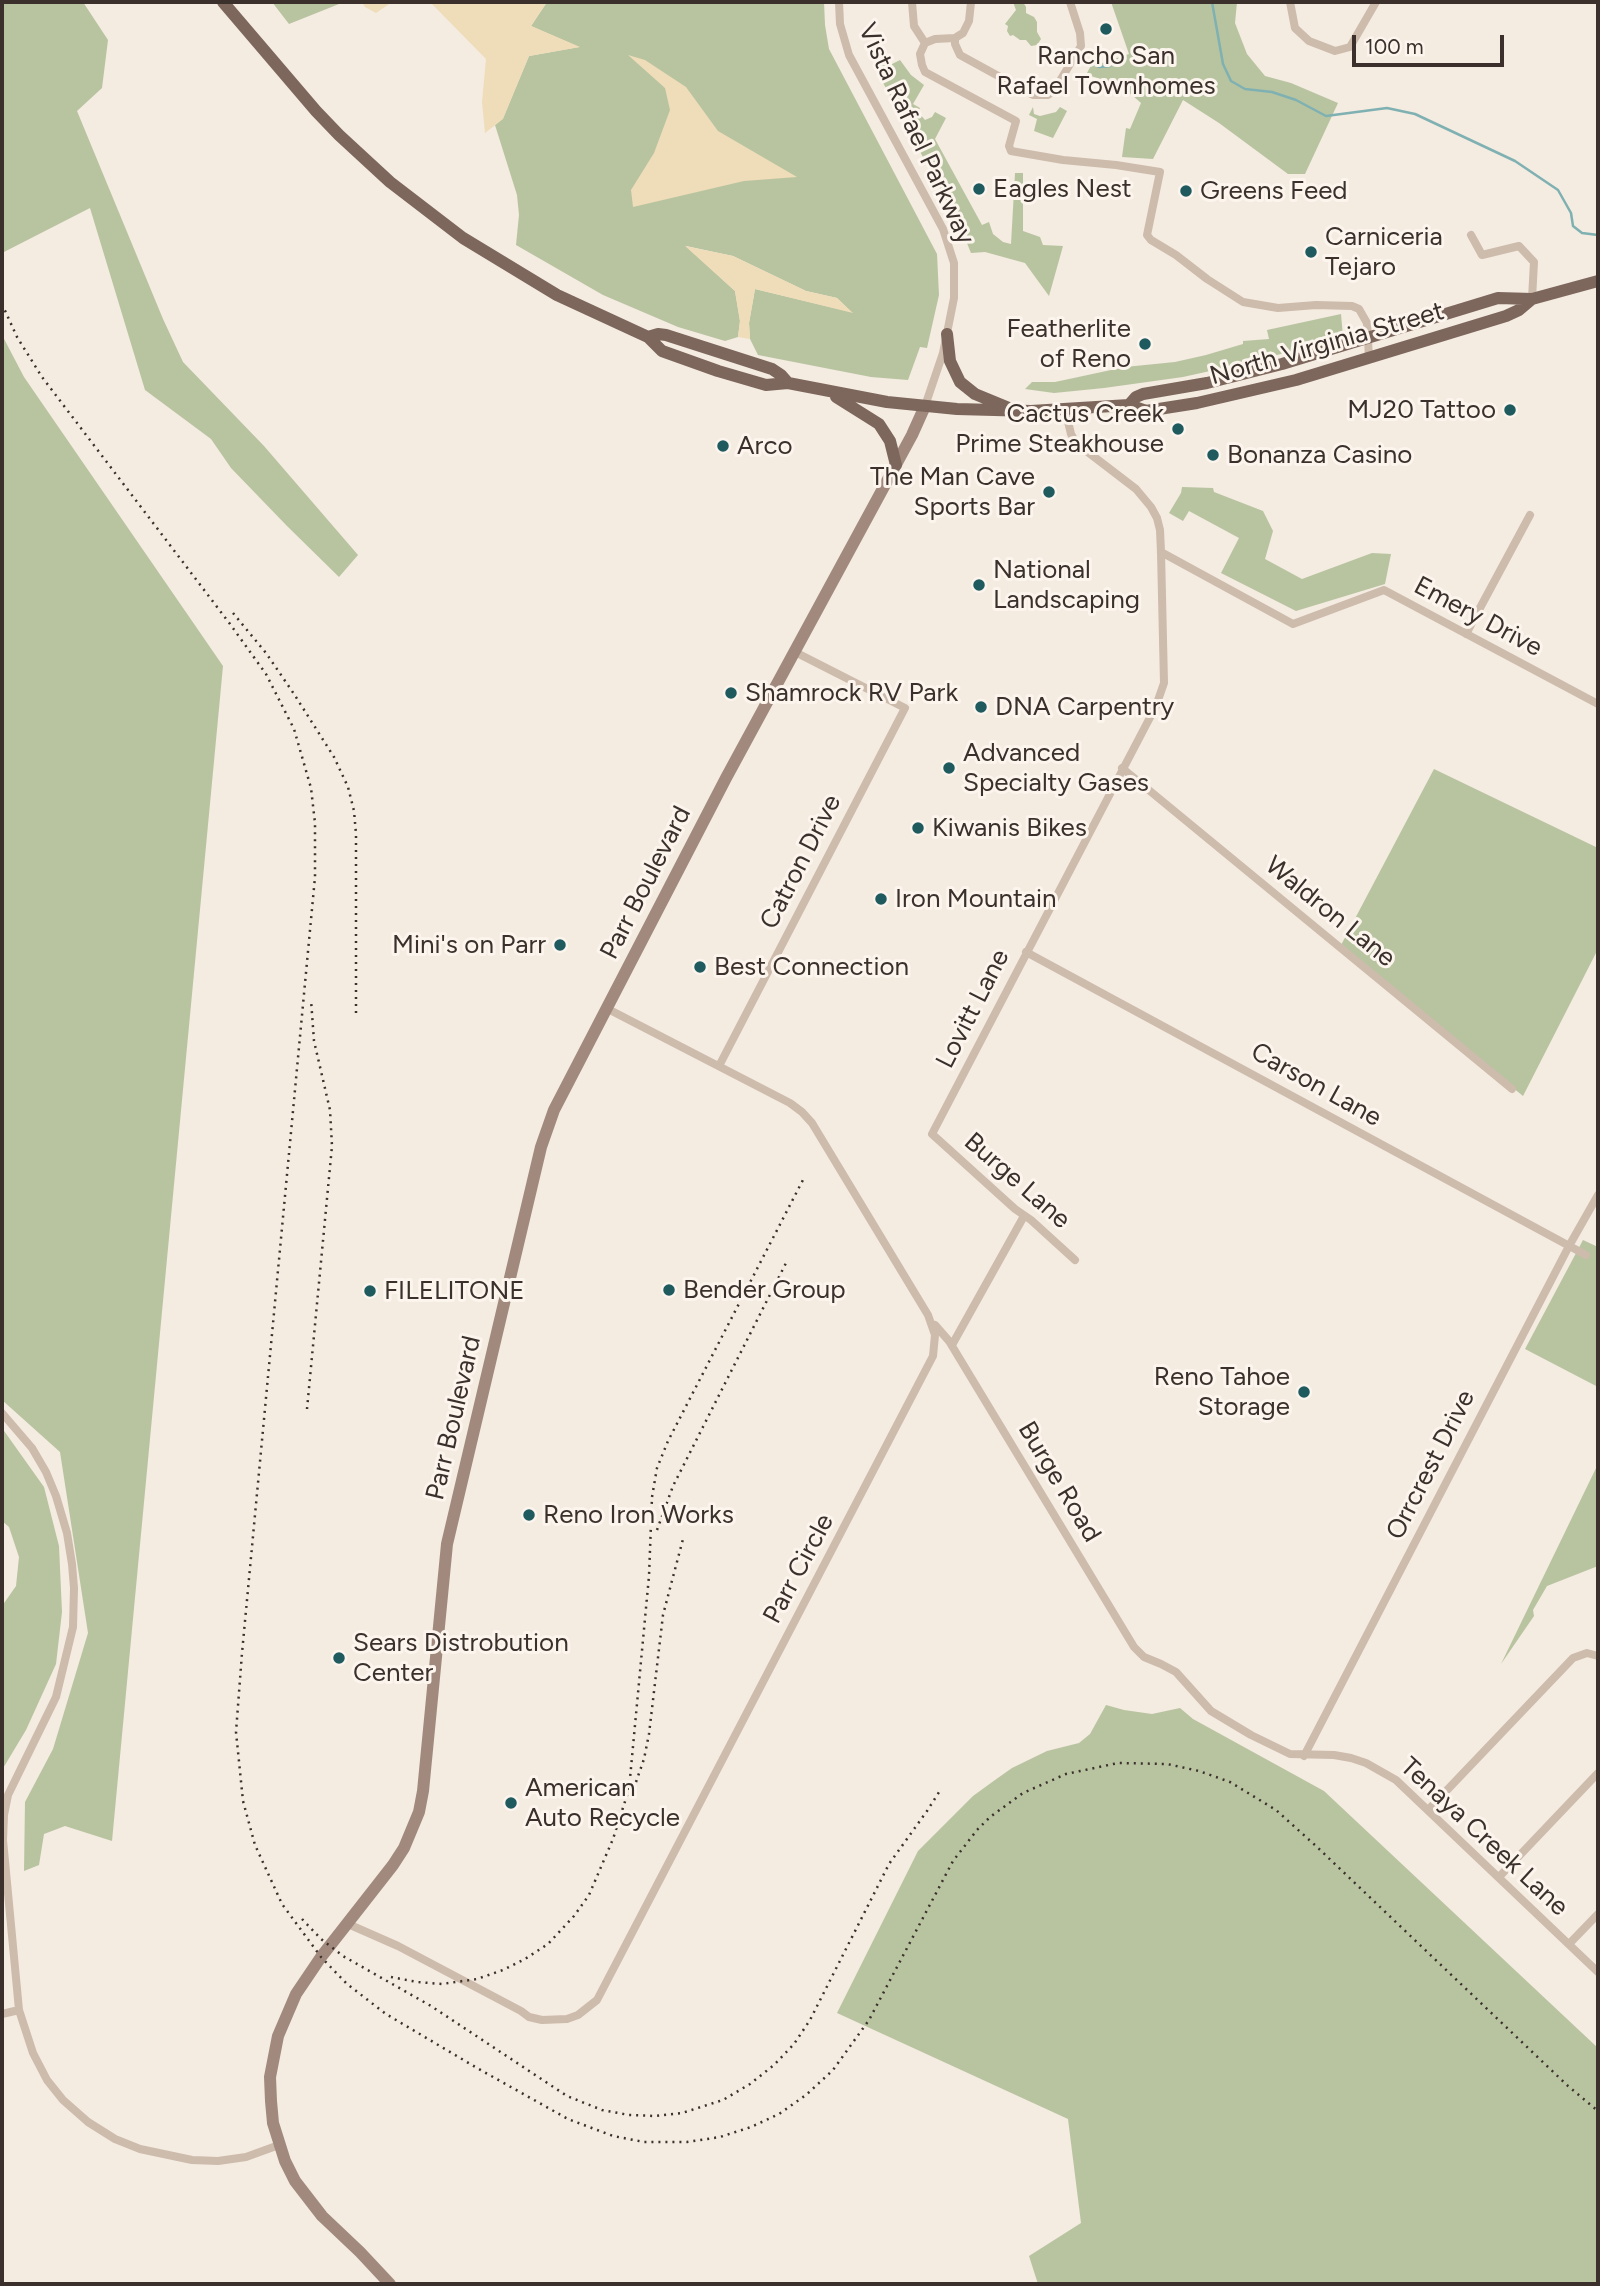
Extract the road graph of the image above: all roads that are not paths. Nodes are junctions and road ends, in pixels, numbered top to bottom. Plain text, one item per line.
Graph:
1 (223, 2) edge
2 (839, 2) edge
3 (912, 2) edge
4 (971, 2) edge
5 (1070, 2) edge
6 (1290, 2) edge
7 (1376, 2) edge
8 (955, 38) junction
9 (925, 43) junction
10 (1471, 236) dead end
11 (1598, 281) edge
12 (1532, 299) junction
13 (947, 334) junction
14 (1369, 336) junction
15 (648, 337) junction
16 (1369, 358) junction
17 (788, 383) junction
18 (827, 391) junction
19 (1129, 405) junction
20 (925, 406) junction
21 (1065, 409) junction
22 (1015, 411) junction
23 (896, 465) junction
24 (1530, 515) dead end
25 (1161, 552) junction
26 (1466, 634) junction
27 (793, 652) junction
28 (1598, 705) edge
29 (1122, 768) junction
30 (1026, 952) junction
31 (607, 1008) junction
32 (719, 1066) junction
33 (1512, 1089) dead end
34 (932, 1134) joint
35 (1598, 1195) edge
36 (1024, 1216) junction
37 (1569, 1246) junction
38 (1586, 1255) dead end
39 (1075, 1260) dead end
40 (933, 1323) junction
41 (952, 1345) junction
42 (2, 1413) edge
43 (1595, 1655) edge
44 (1150, 1661) joint
45 (1304, 1756) junction
46 (1598, 1773) edge
47 (1428, 1810) junction
48 (2, 1840) edge
49 (1499, 1877) junction
50 (1598, 1913) edge
51 (348, 1924) junction
52 (1569, 1944) junction
53 (1598, 1972) edge
54 (19, 2010) junction
55 (2, 2014) edge
56 (279, 2145) junction
57 (390, 2284) edge

1 - 15 main road, North Virginia Street
2 - 13 street, Vista Rafael Parkway
3 - 9 street
4 - 8 street
5 - 8 street
6 - 7 street
8 - 9 street
9 - 14 street
10 - 12 street
11 - 12 main road, North Virginia Street
12 - 14 main road, North Virginia Street
12 - 16 main road, North Virginia Street
13 - 20 street, Vista Rafael Parkway
13 - 22 main road
14 - 16 street
14 - 19 main road, North Virginia Street
15 - 17 main road, North Virginia Street
15 - 17 main road, North Virginia Street
16 - 19 main road, North Virginia Street
17 - 18 main road, North Virginia Street
18 - 20 main road, North Virginia Street
18 - 23 main road
19 - 21 main road, North Virginia Street
20 - 22 main road, North Virginia Street
20 - 23 main road, Parr Boulevard
21 - 22 main road, North Virginia Street
21 - 25 street
23 - 27 main road, Parr Boulevard
24 - 26 street
25 - 26 street, Emery Drive
25 - 29 street, Lovitt Lane
26 - 28 street, Emery Drive
27 - 31 main road, Parr Boulevard
27 - 32 street, Catron Drive
29 - 30 street, Lovitt Lane
29 - 33 street, Waldron Lane
30 - 34 street, Lovitt Lane
30 - 37 street, Carson Lane
31 - 32 street
31 - 51 main road, Parr Boulevard
32 - 40 street
34 - 36 street, Burge Lane
35 - 37 street, Orrcrest Drive
36 - 39 street, Burge Lane
36 - 41 street
37 - 38 street, Carson Lane
37 - 45 street, Orrcrest Drive
40 - 41 street, Burge Road
40 - 51 street, Parr Circle
41 - 44 street, Burge Road
42 - 48 street
43 - 47 street
44 - 45 street, Tenaya Creek Lane
45 - 47 street, Tenaya Creek Lane
46 - 49 street
47 - 49 street, Tenaya Creek Lane
48 - 54 street
49 - 52 street, Tenaya Creek Lane
50 - 52 street
51 - 56 main road, Parr Boulevard
52 - 53 street, Tenaya Creek Lane
54 - 55 street
54 - 56 street
56 - 57 main road, Parr Boulevard

